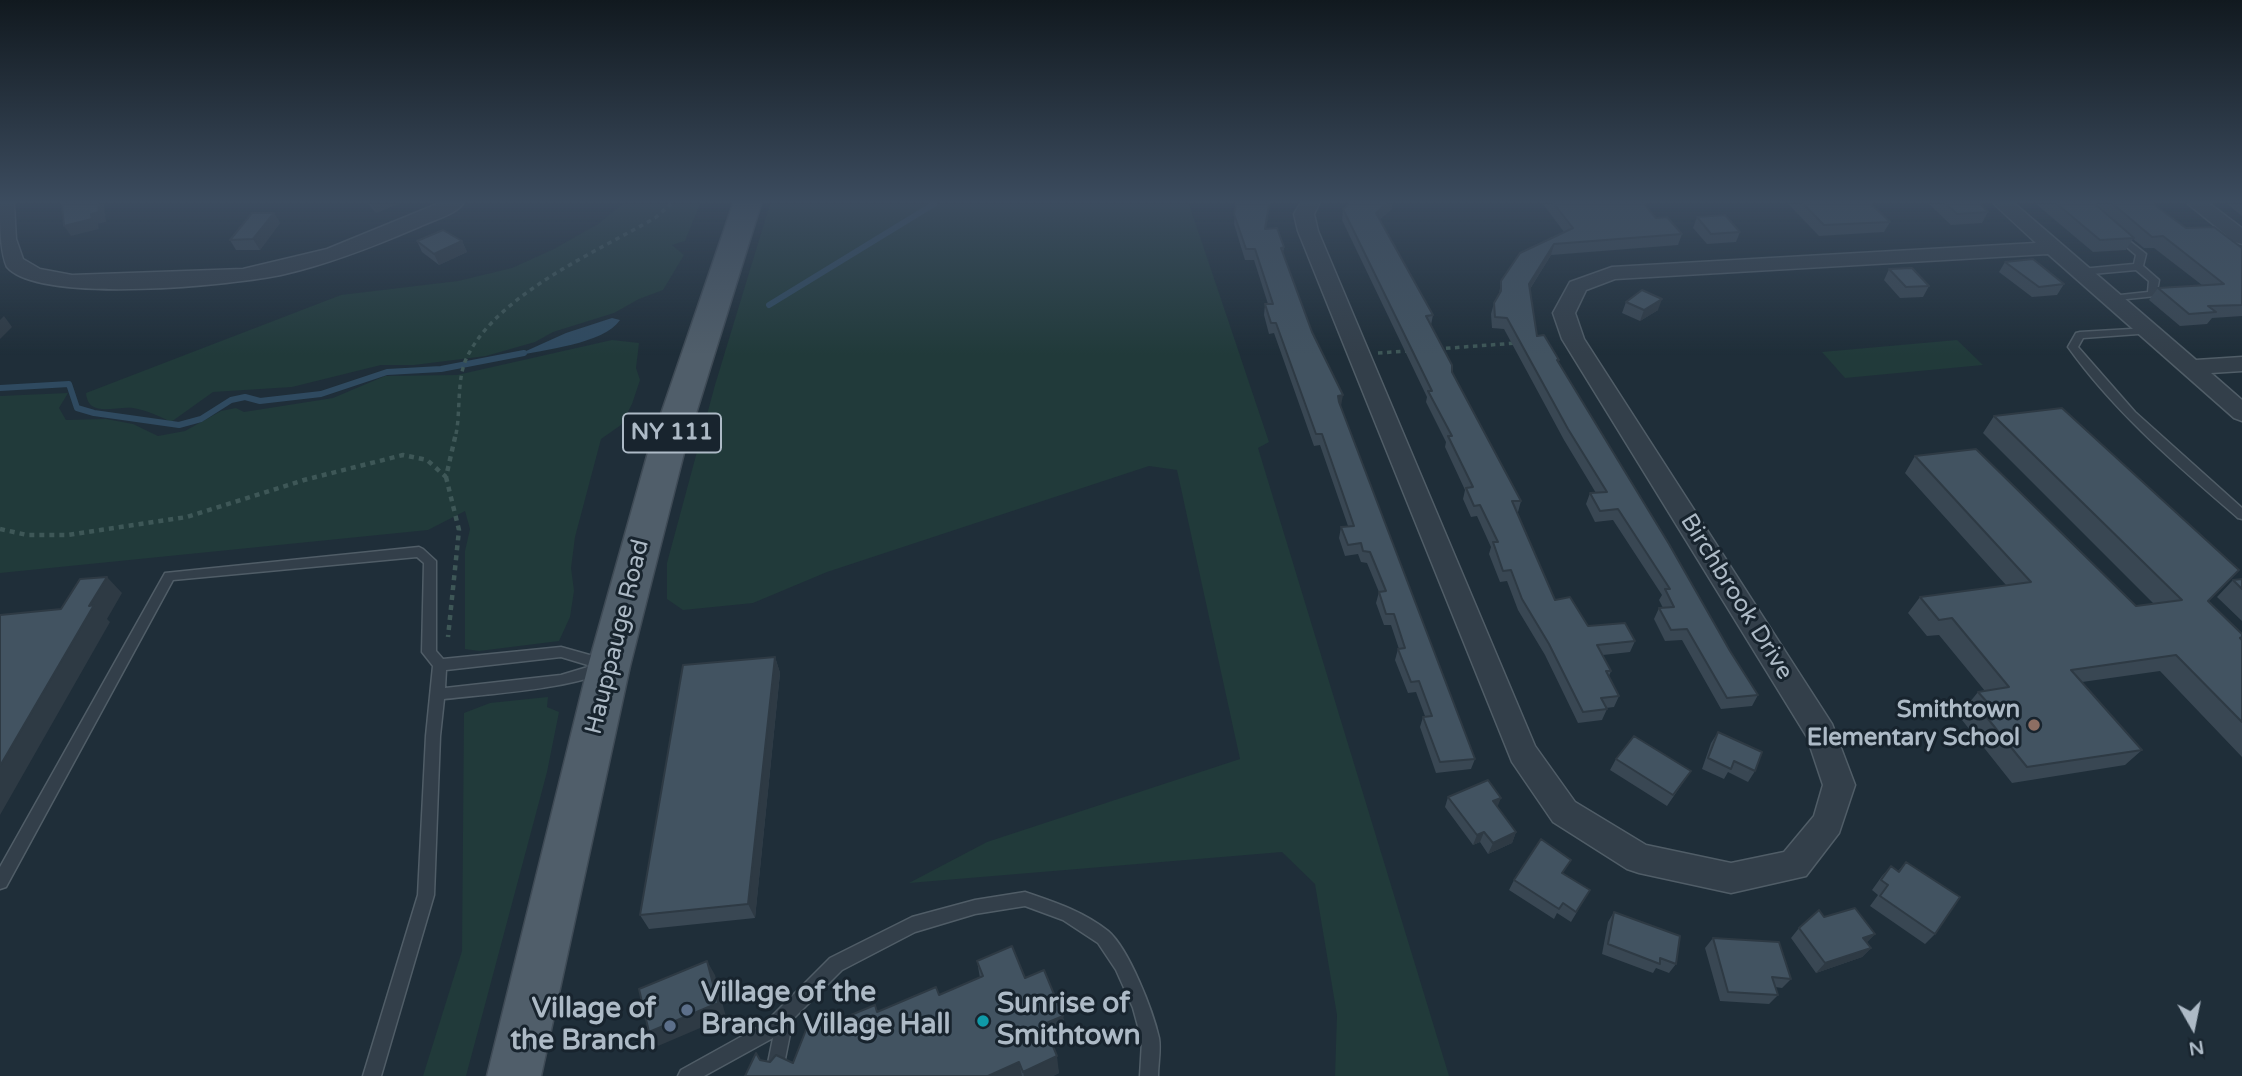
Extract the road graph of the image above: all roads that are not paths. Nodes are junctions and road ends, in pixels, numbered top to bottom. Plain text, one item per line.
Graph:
1 (10, 254) edge
2 (334, 254) edge
3 (731, 254) edge
4 (1318, 254) edge
5 (1943, 254) edge
6 (2060, 254) edge
7 (2141, 254) edge
8 (2138, 267) junction
9 (2081, 272) junction
10 (2111, 299) junction
11 (2148, 331) junction
12 (2242, 364) edge
13 (2190, 368) junction
14 (2242, 413) edge
15 (2242, 516) edge
16 (440, 665) junction
17 (609, 666) junction
18 (439, 694) junction
19 (0, 882) edge
20 (785, 1015) junction
21 (776, 1068) edge
22 (510, 1073) edge
23 (372, 1076) edge
24 (687, 1076) edge
25 (1149, 1076) edge

1 - 2 street
3 - 17 main road, Hauppauge Road / NY 111
4 - 5 street, Birchbrook Drive
6 - 9 street
7 - 8 lane
8 - 9 lane
8 - 10 lane
9 - 10 street
10 - 11 street
11 - 13 street
11 - 15 lane
12 - 13 street
13 - 14 street
16 - 17 lane
16 - 18 lane
16 - 19 lane
17 - 18 lane
17 - 22 main road, Hauppauge Road / NY 111
18 - 23 lane
20 - 21 lane
20 - 24 lane
20 - 25 lane

